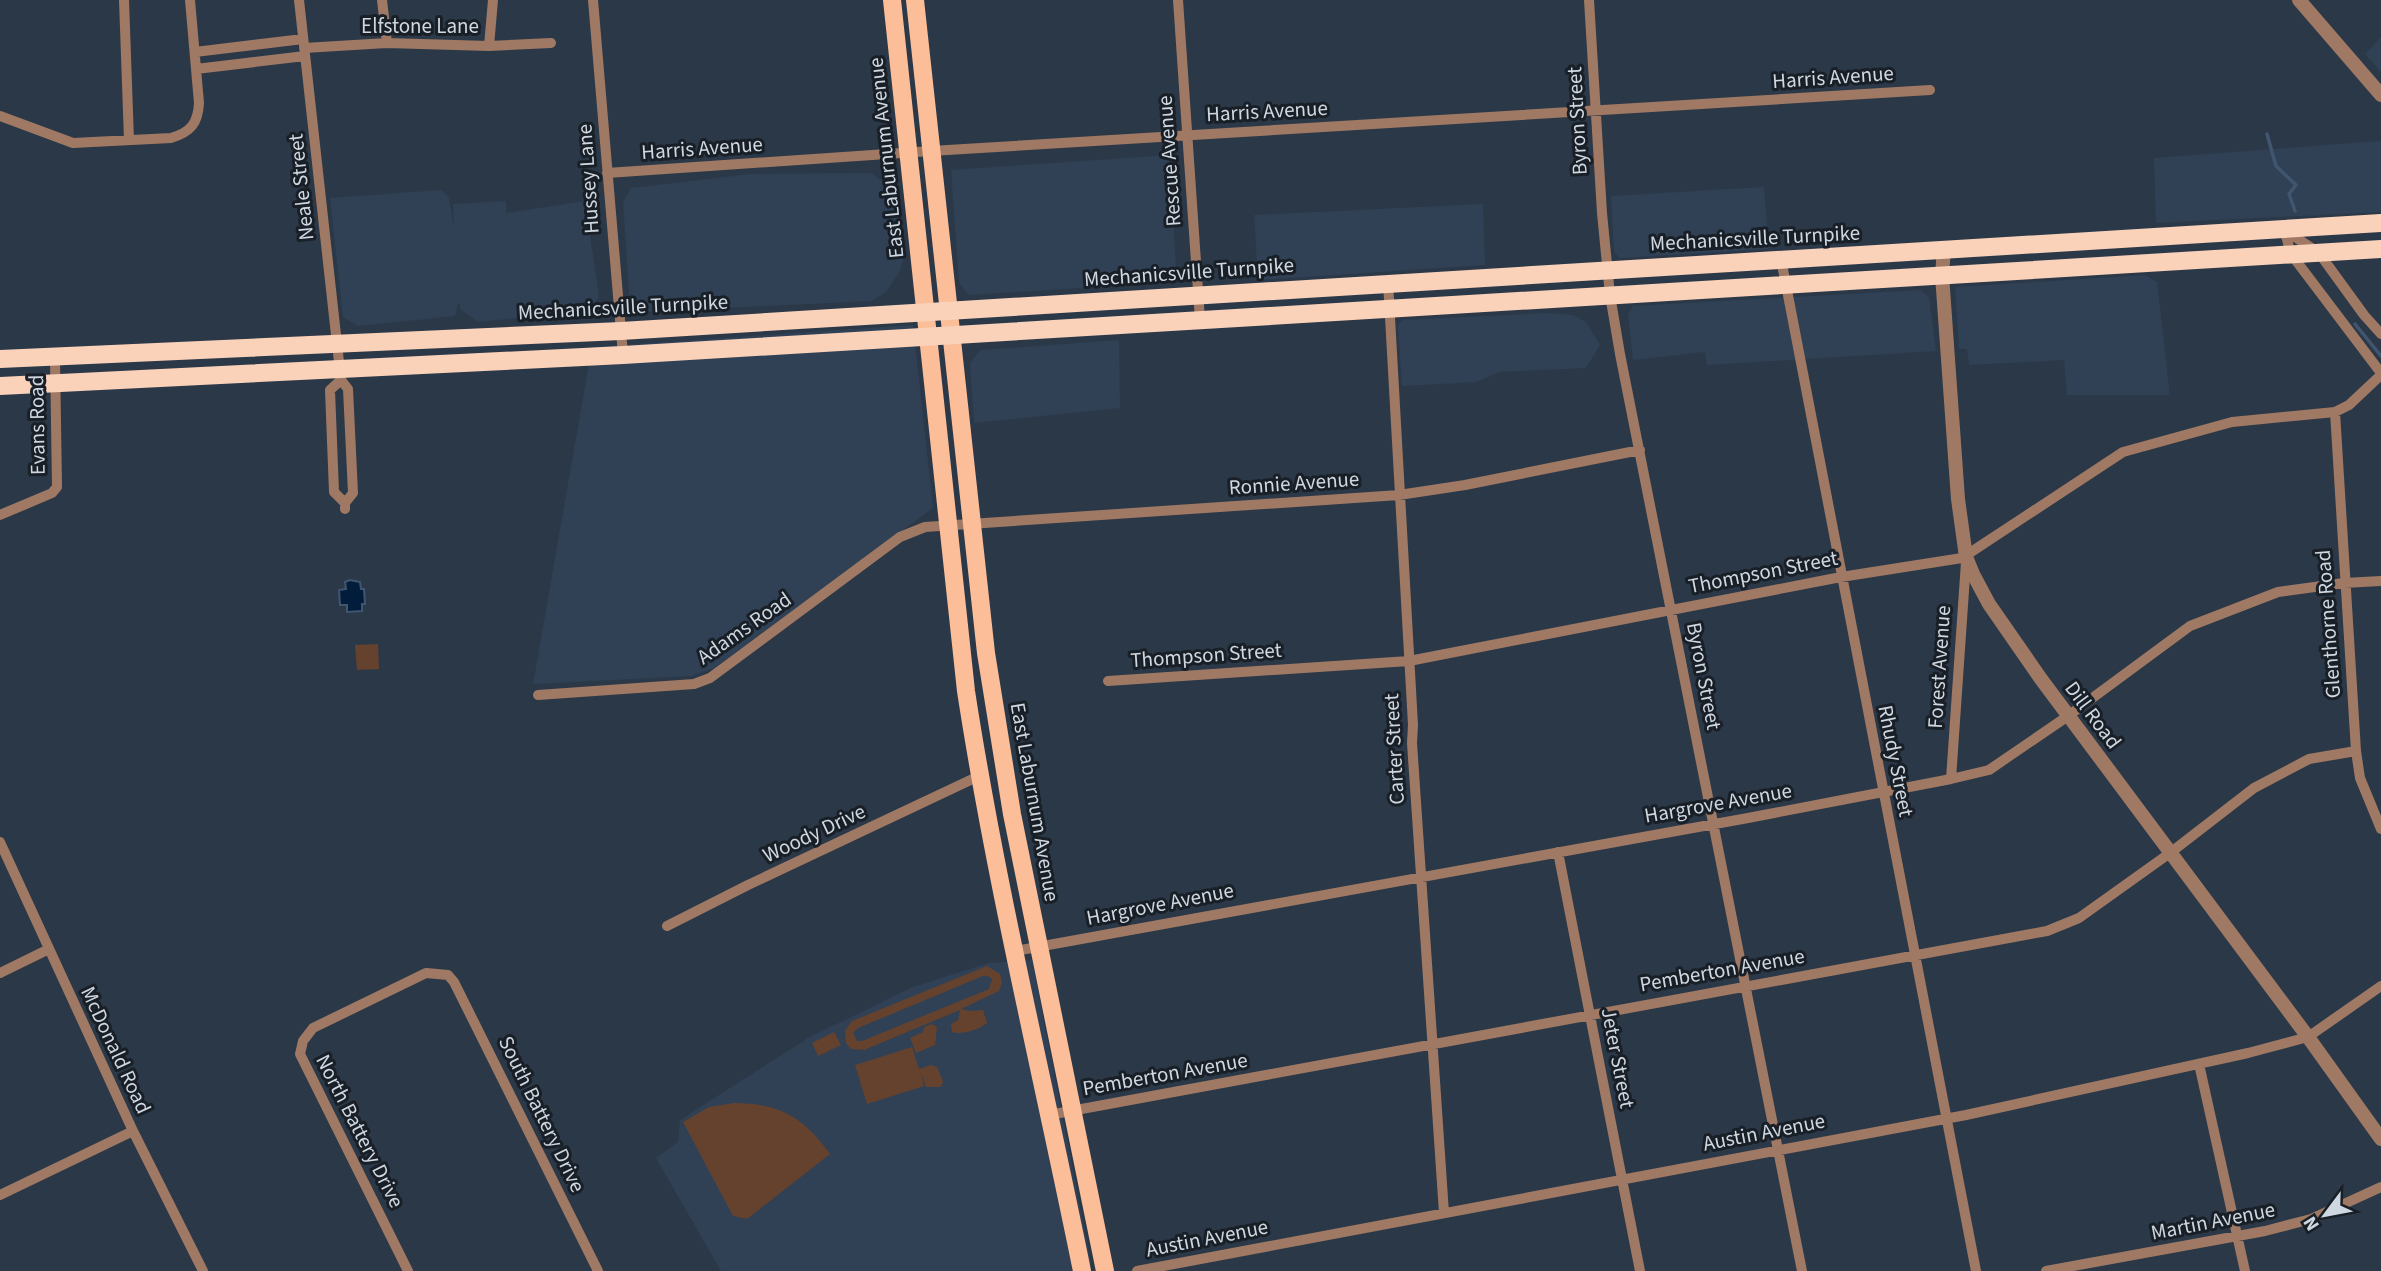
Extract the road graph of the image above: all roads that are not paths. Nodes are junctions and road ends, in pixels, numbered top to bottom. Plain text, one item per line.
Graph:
1 (124, 0) edge
2 (190, 0) edge
3 (299, 0) edge
4 (382, 0) edge
5 (492, 0) edge
6 (593, 0) edge
7 (892, 0) edge
8 (915, 0) edge
9 (1178, 0) edge
10 (1589, 0) edge
11 (2299, 0) edge
12 (387, 43) junction
13 (551, 43) dead end
14 (489, 46) junction
15 (304, 48) junction
16 (195, 52) junction
17 (196, 69) junction
18 (1930, 90) dead end
19 (2381, 95) edge
20 (1596, 111) junction
21 (0, 116) edge
22 (1186, 135) junction
23 (129, 140) junction
24 (931, 151) junction
25 (908, 153) junction
26 (607, 173) junction
27 (2381, 223) edge
28 (2284, 229) junction
29 (1944, 249) junction
30 (2381, 249) edge
31 (2319, 253) junction
32 (2291, 254) junction
33 (1781, 259) junction
34 (1608, 270) junction
35 (1942, 275) junction
36 (1388, 282) junction
37 (1785, 285) junction
38 (1198, 294) junction
39 (1611, 295) junction
40 (1389, 309) junction
41 (947, 310) junction
42 (925, 311) junction
43 (1200, 320) junction
44 (621, 331) junction
45 (2381, 334) edge
46 (950, 335) junction
47 (927, 337) junction
48 (338, 345) junction
49 (623, 355) junction
50 (55, 358) junction
51 (0, 359) edge
52 (2381, 374) edge
53 (341, 375) junction
54 (55, 383) junction
55 (0, 386) edge
56 (2335, 412) junction
57 (1640, 450) junction
58 (1399, 495) junction
59 (0, 515) edge
60 (971, 524) junction
61 (948, 525) junction
62 (1966, 556) junction
63 (1841, 577) junction
64 (2381, 581) edge
65 (2344, 583) junction
66 (1671, 610) junction
67 (1409, 661) junction
68 (1108, 681) dead end
69 (538, 695) dead end
70 (2068, 716) junction
71 (2356, 751) junction
72 (979, 776) junction
73 (1951, 779) junction
74 (1883, 792) junction
75 (1713, 824) junction
76 (2381, 829) edge
77 (0, 842) edge
78 (1558, 852) junction
79 (2170, 853) junction
80 (1421, 876) junction
81 (667, 926) dead end
82 (1038, 947) junction
83 (48, 949) junction
84 (1015, 951) junction
85 (1914, 955) junction
86 (0, 973) edge
87 (448, 975) joint
88 (1744, 986) junction
89 (2381, 986) edge
90 (1590, 1014) junction
91 (2308, 1037) junction
92 (1432, 1044) junction
93 (2199, 1064) junction
94 (1072, 1110) junction
95 (1049, 1115) junction
96 (1945, 1118) junction
97 (133, 1131) junction
98 (2381, 1139) edge
99 (1777, 1149) junction
100 (1622, 1178) junction
101 (2381, 1188) edge
102 (0, 1195) edge
103 (1444, 1213) junction
104 (2237, 1236) junction
105 (203, 1271) edge
106 (408, 1271) edge
107 (598, 1271) edge
108 (1082, 1271) edge
109 (1105, 1271) edge
110 (1137, 1271) edge
111 (1640, 1271) edge
112 (1802, 1271) edge
113 (1976, 1271) edge
114 (2046, 1271) edge
115 (2245, 1271) edge

1 - 23 street
2 - 16 street
3 - 15 street, Neale Street
4 - 12 street
5 - 14 street, Elfstone Lane
6 - 26 street, Hussey Lane
7 - 25 main road, East Laburnum Avenue
8 - 24 main road
9 - 22 street, Rescue Avenue
10 - 20 street, Byron Street
11 - 19 street
12 - 14 street, Elfstone Lane
12 - 15 street, Elfstone Lane
13 - 14 street
15 - 16 street
15 - 17 street
15 - 48 street, Neale Street
16 - 17 street
17 - 23 street
18 - 20 street, Harris Avenue
20 - 22 street, Harris Avenue
20 - 34 street, Byron Street
21 - 23 street
22 - 24 street, Harris Avenue
22 - 38 street, Rescue Avenue
24 - 25 street, Harris Avenue
24 - 41 main road
25 - 26 street, Harris Avenue
25 - 42 main road, East Laburnum Avenue
26 - 44 street, Hussey Lane
27 - 28 highway, Mechanicsville Turnpike
28 - 29 highway, Mechanicsville Turnpike
28 - 31 street
28 - 32 street
29 - 33 highway, Mechanicsville Turnpike
29 - 35 street, Dill Road
30 - 31 highway
31 - 32 highway
31 - 45 street
32 - 35 highway
32 - 52 street
33 - 34 highway, Mechanicsville Turnpike
33 - 37 street, Rhudy Street
34 - 36 highway, Mechanicsville Turnpike
34 - 39 street, Byron Street
35 - 37 highway
35 - 62 street, Dill Road
36 - 38 highway, Mechanicsville Turnpike
36 - 40 street, Carter Street
37 - 39 highway
37 - 63 street, Rhudy Street
38 - 41 highway, Mechanicsville Turnpike
38 - 43 street, Rescue Avenue
39 - 40 highway
39 - 57 street, Byron Street
40 - 43 highway
40 - 58 street, Carter Street
41 - 42 highway, Mechanicsville Turnpike
41 - 46 main road, East Laburnum Avenue
42 - 44 highway, Mechanicsville Turnpike
42 - 47 main road, East Laburnum Avenue
43 - 46 highway
44 - 48 highway, Mechanicsville Turnpike
44 - 49 street, Hussey Lane
46 - 47 highway
46 - 60 main road, East Laburnum Avenue
47 - 49 highway
47 - 61 main road
48 - 50 highway, Mechanicsville Turnpike
48 - 53 street, Neale Street
49 - 53 highway
50 - 51 highway, Mechanicsville Turnpike
50 - 54 street, Evans Road
52 - 56 street
53 - 53 street
53 - 54 highway
54 - 55 highway
54 - 59 street, Evans Road
56 - 62 street, Thompson Street
56 - 65 street, Glenthorne Road
57 - 58 street, Ronnie Avenue
57 - 66 street, Byron Street
58 - 60 street, Ronnie Avenue
58 - 67 street, Carter Street
60 - 61 street, Ronnie Avenue
60 - 82 main road, East Laburnum Avenue
61 - 69 street, Adams Road
61 - 72 main road
62 - 63 street, Thompson Street
62 - 70 street, Dill Road
62 - 73 street, Forest Avenue
63 - 66 street, Thompson Street
63 - 74 street, Rhudy Street
64 - 65 street, Hargrove Avenue
65 - 70 street, Hargrove Avenue
65 - 71 street, Glenthorne Road
66 - 67 street, Thompson Street
66 - 75 street, Byron Street
67 - 68 street, Thompson Street
67 - 80 street, Carter Street
70 - 73 street, Hargrove Avenue
70 - 79 street, Dill Road
71 - 76 street, Glenthorne Road
71 - 79 street, Pemberton Avenue
72 - 81 street, Woody Drive
72 - 84 main road
73 - 74 street, Hargrove Avenue
74 - 75 street, Hargrove Avenue
74 - 85 street, Rhudy Street
75 - 78 street, Hargrove Avenue
75 - 88 street, Byron Street
77 - 83 street, McDonald Road
78 - 80 street, Hargrove Avenue
78 - 90 street, Jeter Street
79 - 85 street, Pemberton Avenue
79 - 91 street, Dill Road
80 - 82 street, Hargrove Avenue
80 - 92 street, Carter Street
82 - 84 street, Hargrove Avenue
82 - 94 main road, East Laburnum Avenue
83 - 86 street
83 - 97 street, McDonald Road
84 - 95 main road
85 - 88 street, Pemberton Avenue
85 - 96 street, Rhudy Street
87 - 106 street, North Battery Drive
87 - 107 street, South Battery Drive
88 - 90 street, Pemberton Avenue
88 - 99 street, Byron Street
89 - 91 street, Austin Avenue
90 - 92 street, Pemberton Avenue
90 - 100 street, Jeter Street
91 - 93 street, Austin Avenue
91 - 98 street, Dill Road
92 - 94 street, Pemberton Avenue
92 - 103 street, Carter Street
93 - 96 street, Austin Avenue
93 - 104 street
94 - 95 street, Pemberton Avenue
94 - 109 main road, East Laburnum Avenue
95 - 108 main road
96 - 99 street, Austin Avenue
96 - 113 street, Rhudy Street
97 - 102 street
97 - 105 street, McDonald Road
99 - 100 street, Austin Avenue
99 - 112 street, Byron Street
100 - 103 street, Austin Avenue
100 - 111 street, Jeter Street
101 - 104 street, Martin Avenue
103 - 110 street, Austin Avenue
104 - 114 street, Martin Avenue
104 - 115 street

